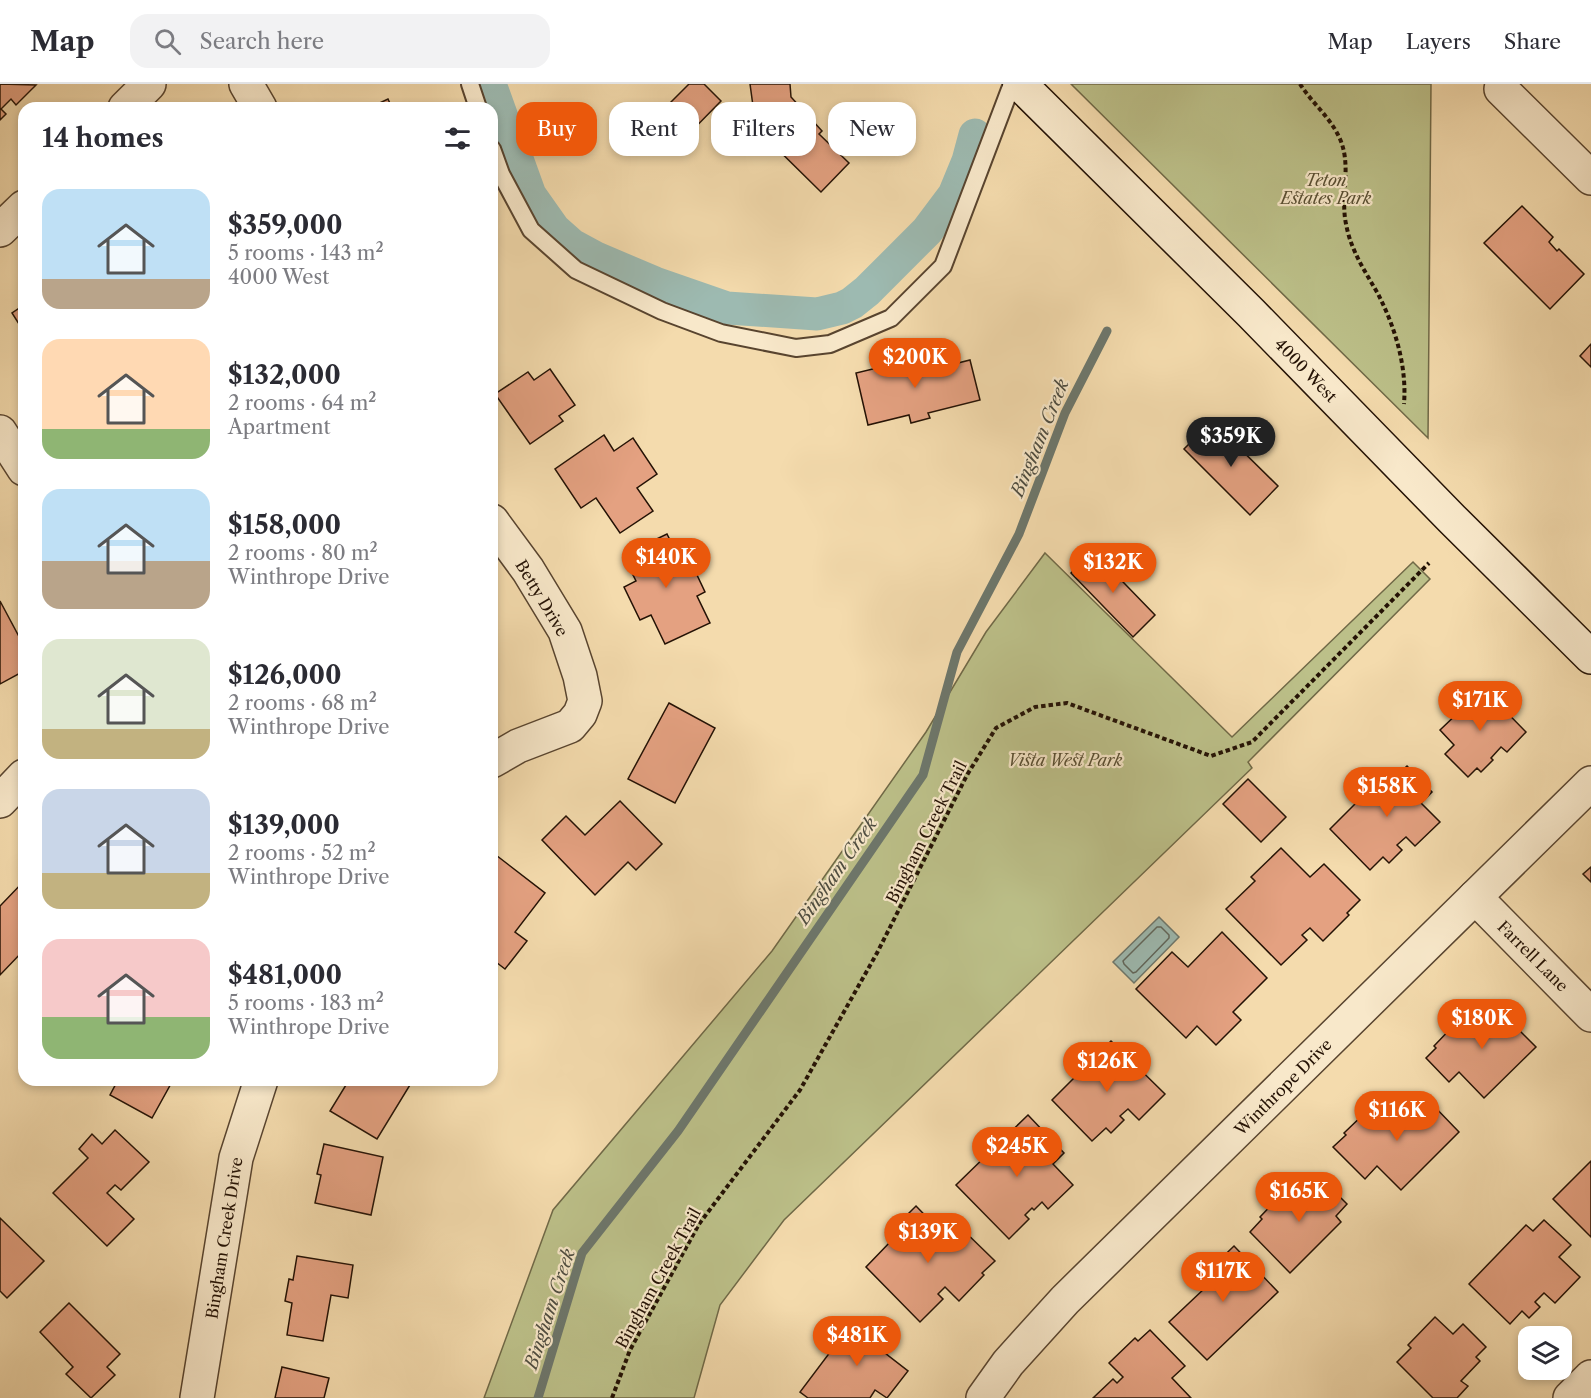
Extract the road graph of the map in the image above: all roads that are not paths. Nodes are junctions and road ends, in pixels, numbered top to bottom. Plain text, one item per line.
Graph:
1 (149, 84) edge
2 (246, 84) edge
3 (470, 84) edge
4 (1012, 84) edge
5 (1020, 84) edge
6 (1501, 89) dead end
7 (131, 102) edge
8 (256, 102) edge
9 (476, 102) edge
10 (498, 166) edge
11 (1591, 178) edge
12 (18, 213) edge
13 (0, 230) edge
14 (0, 432) edge
15 (18, 460) edge
16 (498, 529) edge
17 (1591, 657) edge
18 (498, 758) edge
19 (18, 782) edge
20 (1591, 783) edge
21 (0, 801) edge
22 (1475, 897) junction
23 (1591, 1015) edge
24 (259, 1086) edge
25 (1591, 1377) edge
26 (197, 1398) edge
27 (983, 1398) edge
28 (1570, 1398) edge

1 - 7 street
2 - 8 street
3 - 9 lane
4 - 10 lane
5 - 17 street, 4000 West
6 - 11 street
12 - 13 street
14 - 15 street
16 - 18 street, Betty Drive
19 - 21 street
20 - 22 street, Winthrope Drive
22 - 23 street, Farrell Lane
22 - 27 street, Winthrope Drive
24 - 26 street, Bingham Creek Drive
25 - 28 street

